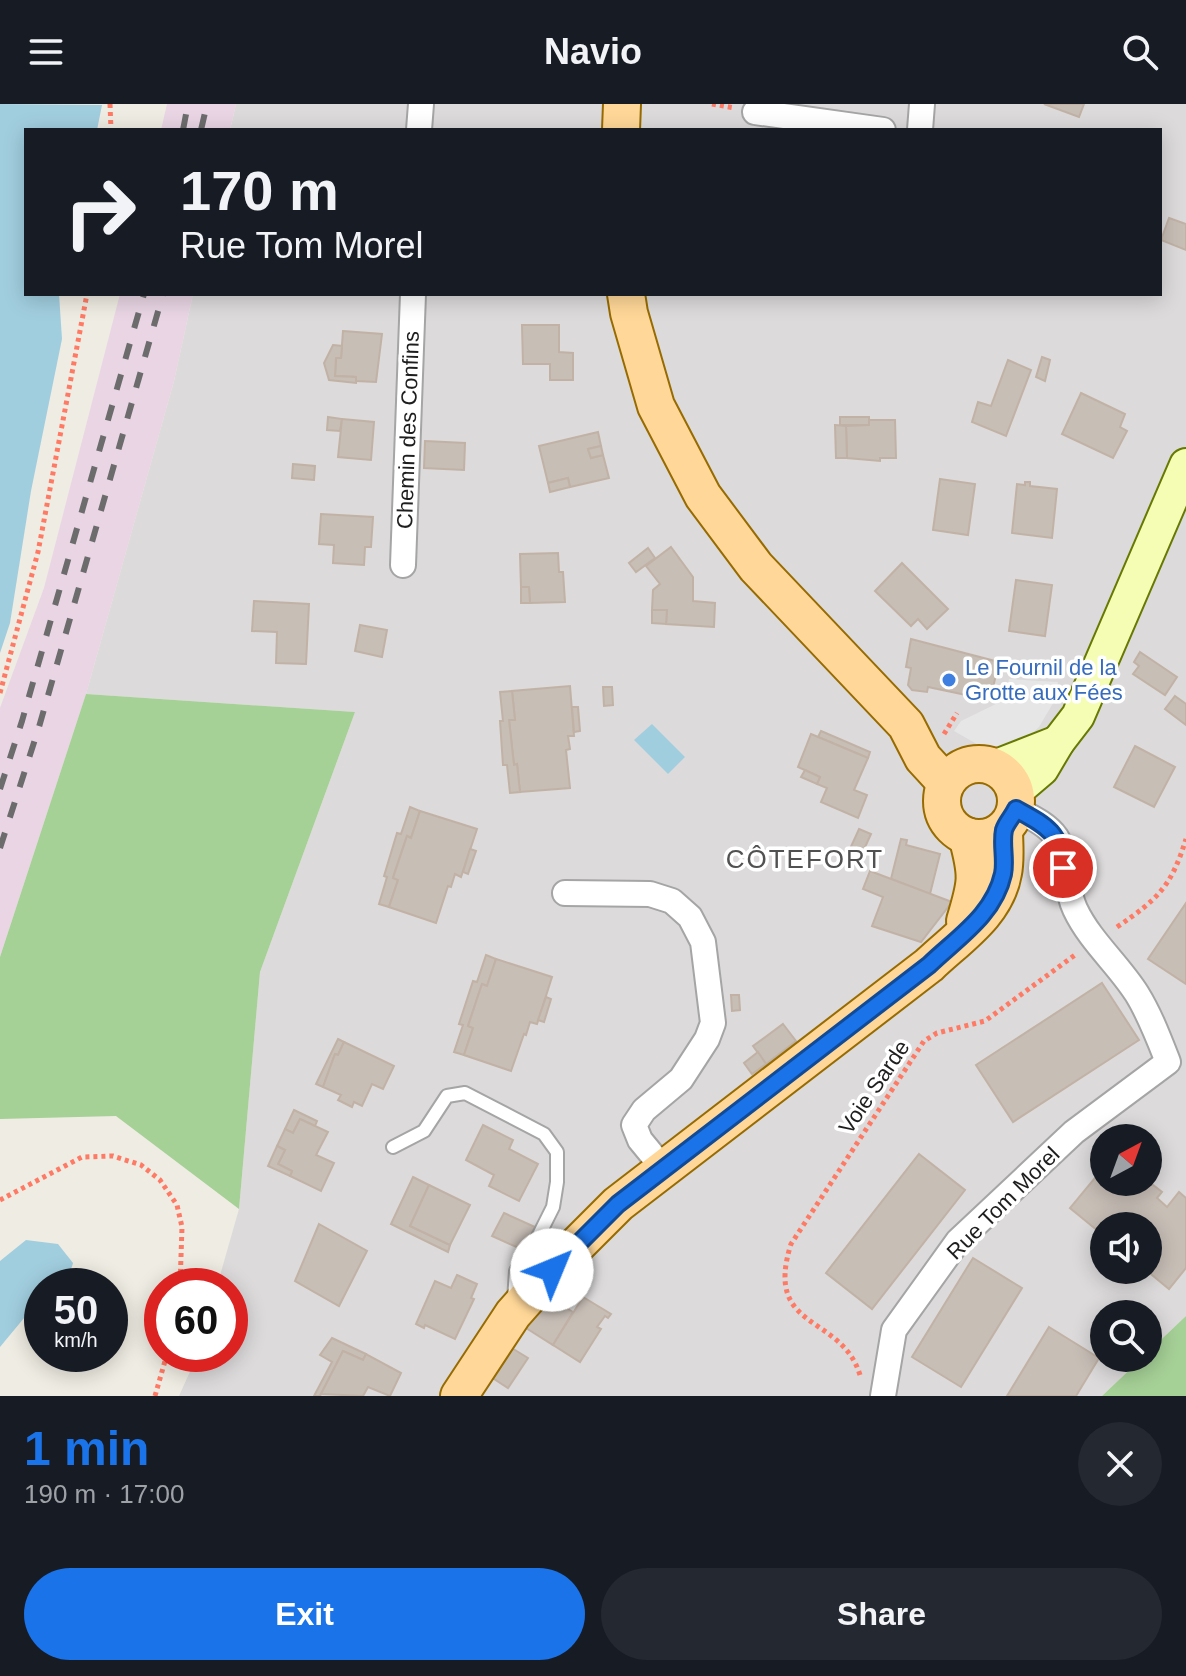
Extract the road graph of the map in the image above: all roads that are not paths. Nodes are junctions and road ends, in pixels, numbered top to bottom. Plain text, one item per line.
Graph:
1 (421, 104) edge
2 (622, 104) edge
3 (922, 104) edge
4 (755, 112) dead end
5 (419, 128) edge
6 (621, 128) edge
7 (869, 128) edge
8 (920, 128) edge
9 (413, 296) edge
10 (626, 296) edge
11 (1186, 465) edge
12 (403, 565) dead end
13 (906, 725) junction
14 (991, 791) junction
15 (967, 836) junction
16 (565, 893) dead end
17 (961, 934) junction
18 (1177, 1061) edge
19 (393, 1147) dead end
20 (663, 1168) junction
21 (513, 1314) junction
22 (459, 1396) edge
23 (883, 1396) edge

1 - 5 street
2 - 6 main road
3 - 8 street
4 - 7 street
9 - 12 street, Chemin des Confins
10 - 13 main road
11 - 14 street
13 - 14 main road
13 - 14 main road
14 - 15 main road
14 - 15 main road
14 - 17 main road
14 - 18 street, Rue Tom Morel
15 - 17 main road
16 - 20 street
17 - 20 main road
18 - 23 street, Rue Tom Morel
19 - 21 lane
20 - 21 main road
21 - 22 main road

